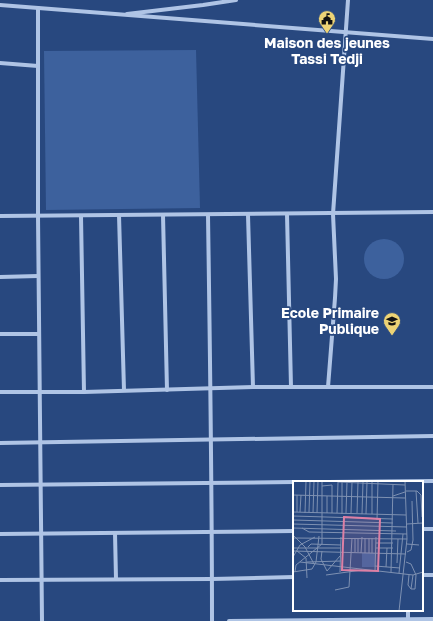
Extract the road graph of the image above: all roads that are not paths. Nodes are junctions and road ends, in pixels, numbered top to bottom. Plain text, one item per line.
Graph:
1 (236, 0) edge
2 (348, 0) edge
3 (0, 5) edge
4 (38, 8) junction
5 (117, 15) junction
6 (345, 32) junction
7 (433, 39) edge
8 (0, 64) edge
9 (38, 66) junction
10 (433, 212) edge
11 (248, 214) junction
12 (287, 214) junction
13 (333, 214) junction
14 (119, 215) junction
15 (163, 215) junction
16 (208, 215) junction
17 (0, 216) edge
18 (38, 216) junction
19 (81, 216) junction
20 (38, 276) junction
21 (0, 277) edge
22 (0, 334) edge
23 (39, 334) junction
24 (253, 387) junction
25 (291, 387) junction
26 (328, 387) junction
27 (210, 388) junction
28 (433, 388) edge
29 (124, 390) junction
30 (167, 390) junction
31 (0, 392) edge
32 (40, 392) junction
33 (84, 392) junction
34 (433, 436) edge
35 (211, 440) junction
36 (0, 442) edge
37 (40, 442) junction
38 (423, 481) edge
39 (433, 481) edge
40 (293, 482) edge
41 (210, 483) junction
42 (0, 485) edge
43 (40, 485) junction
44 (293, 531) edge
45 (211, 532) junction
46 (114, 533) junction
47 (0, 534) edge
48 (41, 534) junction
49 (293, 577) edge
50 (42, 579) junction
51 (116, 579) junction
52 (212, 579) junction
53 (0, 580) edge
54 (408, 611) edge
55 (408, 619) junction
56 (433, 619) edge
57 (42, 621) edge
58 (212, 621) edge
59 (229, 621) edge

1 - 5 street
2 - 6 street
3 - 4 street
4 - 5 street
4 - 9 street
5 - 6 street
6 - 7 street
6 - 13 street
8 - 9 street
9 - 18 street
10 - 13 street
11 - 12 street
11 - 16 street
11 - 24 street
12 - 13 street
12 - 25 street
13 - 26 street
14 - 15 street
14 - 19 street
14 - 29 street
15 - 16 street
15 - 30 street
16 - 27 street
17 - 18 street
18 - 19 street
18 - 20 street
19 - 33 street
20 - 21 street
20 - 23 street
22 - 23 street
23 - 32 street
24 - 25 street
24 - 27 street
25 - 26 street
26 - 28 street
27 - 30 street
27 - 35 street
29 - 30 street
29 - 33 street
31 - 32 street
32 - 33 street
32 - 37 street
34 - 35 street
35 - 37 street
35 - 41 street
36 - 37 street
37 - 43 street
38 - 39 street
40 - 41 street
41 - 43 street
41 - 45 street
42 - 43 street
43 - 48 street
44 - 45 street
45 - 46 street
45 - 52 street
46 - 48 street
46 - 51 street
47 - 48 street
48 - 50 street
49 - 52 street
50 - 51 street
50 - 53 street
50 - 57 street
51 - 52 street
52 - 58 street
54 - 55 street
55 - 56 street
55 - 59 street

